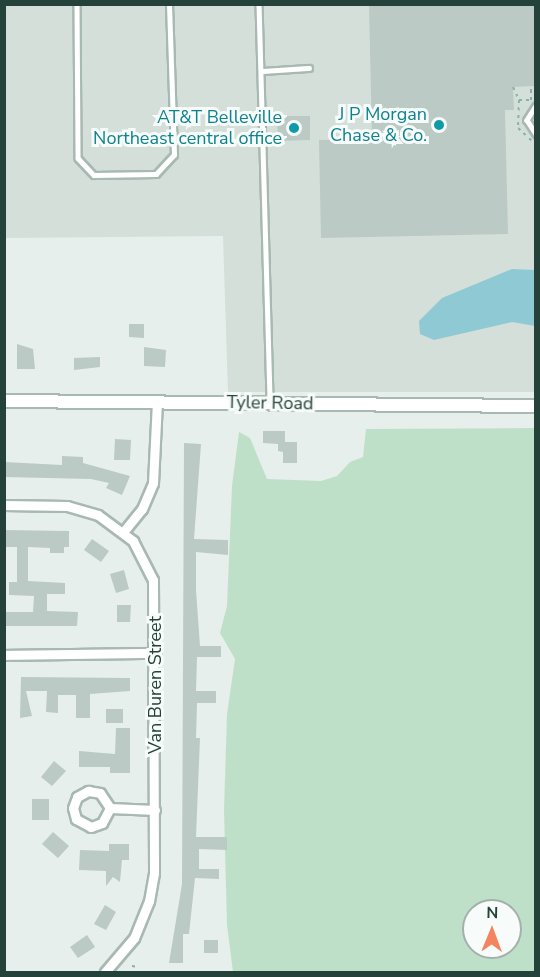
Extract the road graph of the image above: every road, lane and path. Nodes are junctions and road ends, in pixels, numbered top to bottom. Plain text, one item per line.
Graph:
1 (77, 4) edge
2 (169, 4) edge
3 (259, 4) edge
4 (309, 68) dead end
5 (261, 71) junction
6 (531, 86) dead end
7 (519, 100) dead end
8 (536, 106) edge
9 (536, 134) edge
10 (4, 401) edge
11 (157, 402) junction
12 (270, 403) junction
13 (536, 406) edge
14 (4, 505) edge
15 (124, 531) junction
16 (156, 653) junction
17 (4, 655) edge
18 (110, 808) junction
19 (155, 810) junction
20 (132, 966) dead end
21 (138, 967) dead end
22 (112, 970) edge

1 - 2 lane
3 - 5 lane
4 - 5 lane
5 - 12 lane
6 - 7 path
8 - 9 lane
10 - 11 street, Tyler Road
11 - 12 street, Tyler Road
11 - 15 street
12 - 13 street, Tyler Road
14 - 15 street
15 - 16 street, Van Buren Street
16 - 17 street
16 - 19 street, Van Buren Street
18 - 18 street
18 - 19 street
19 - 22 street, Van Buren Street
20 - 21 path

